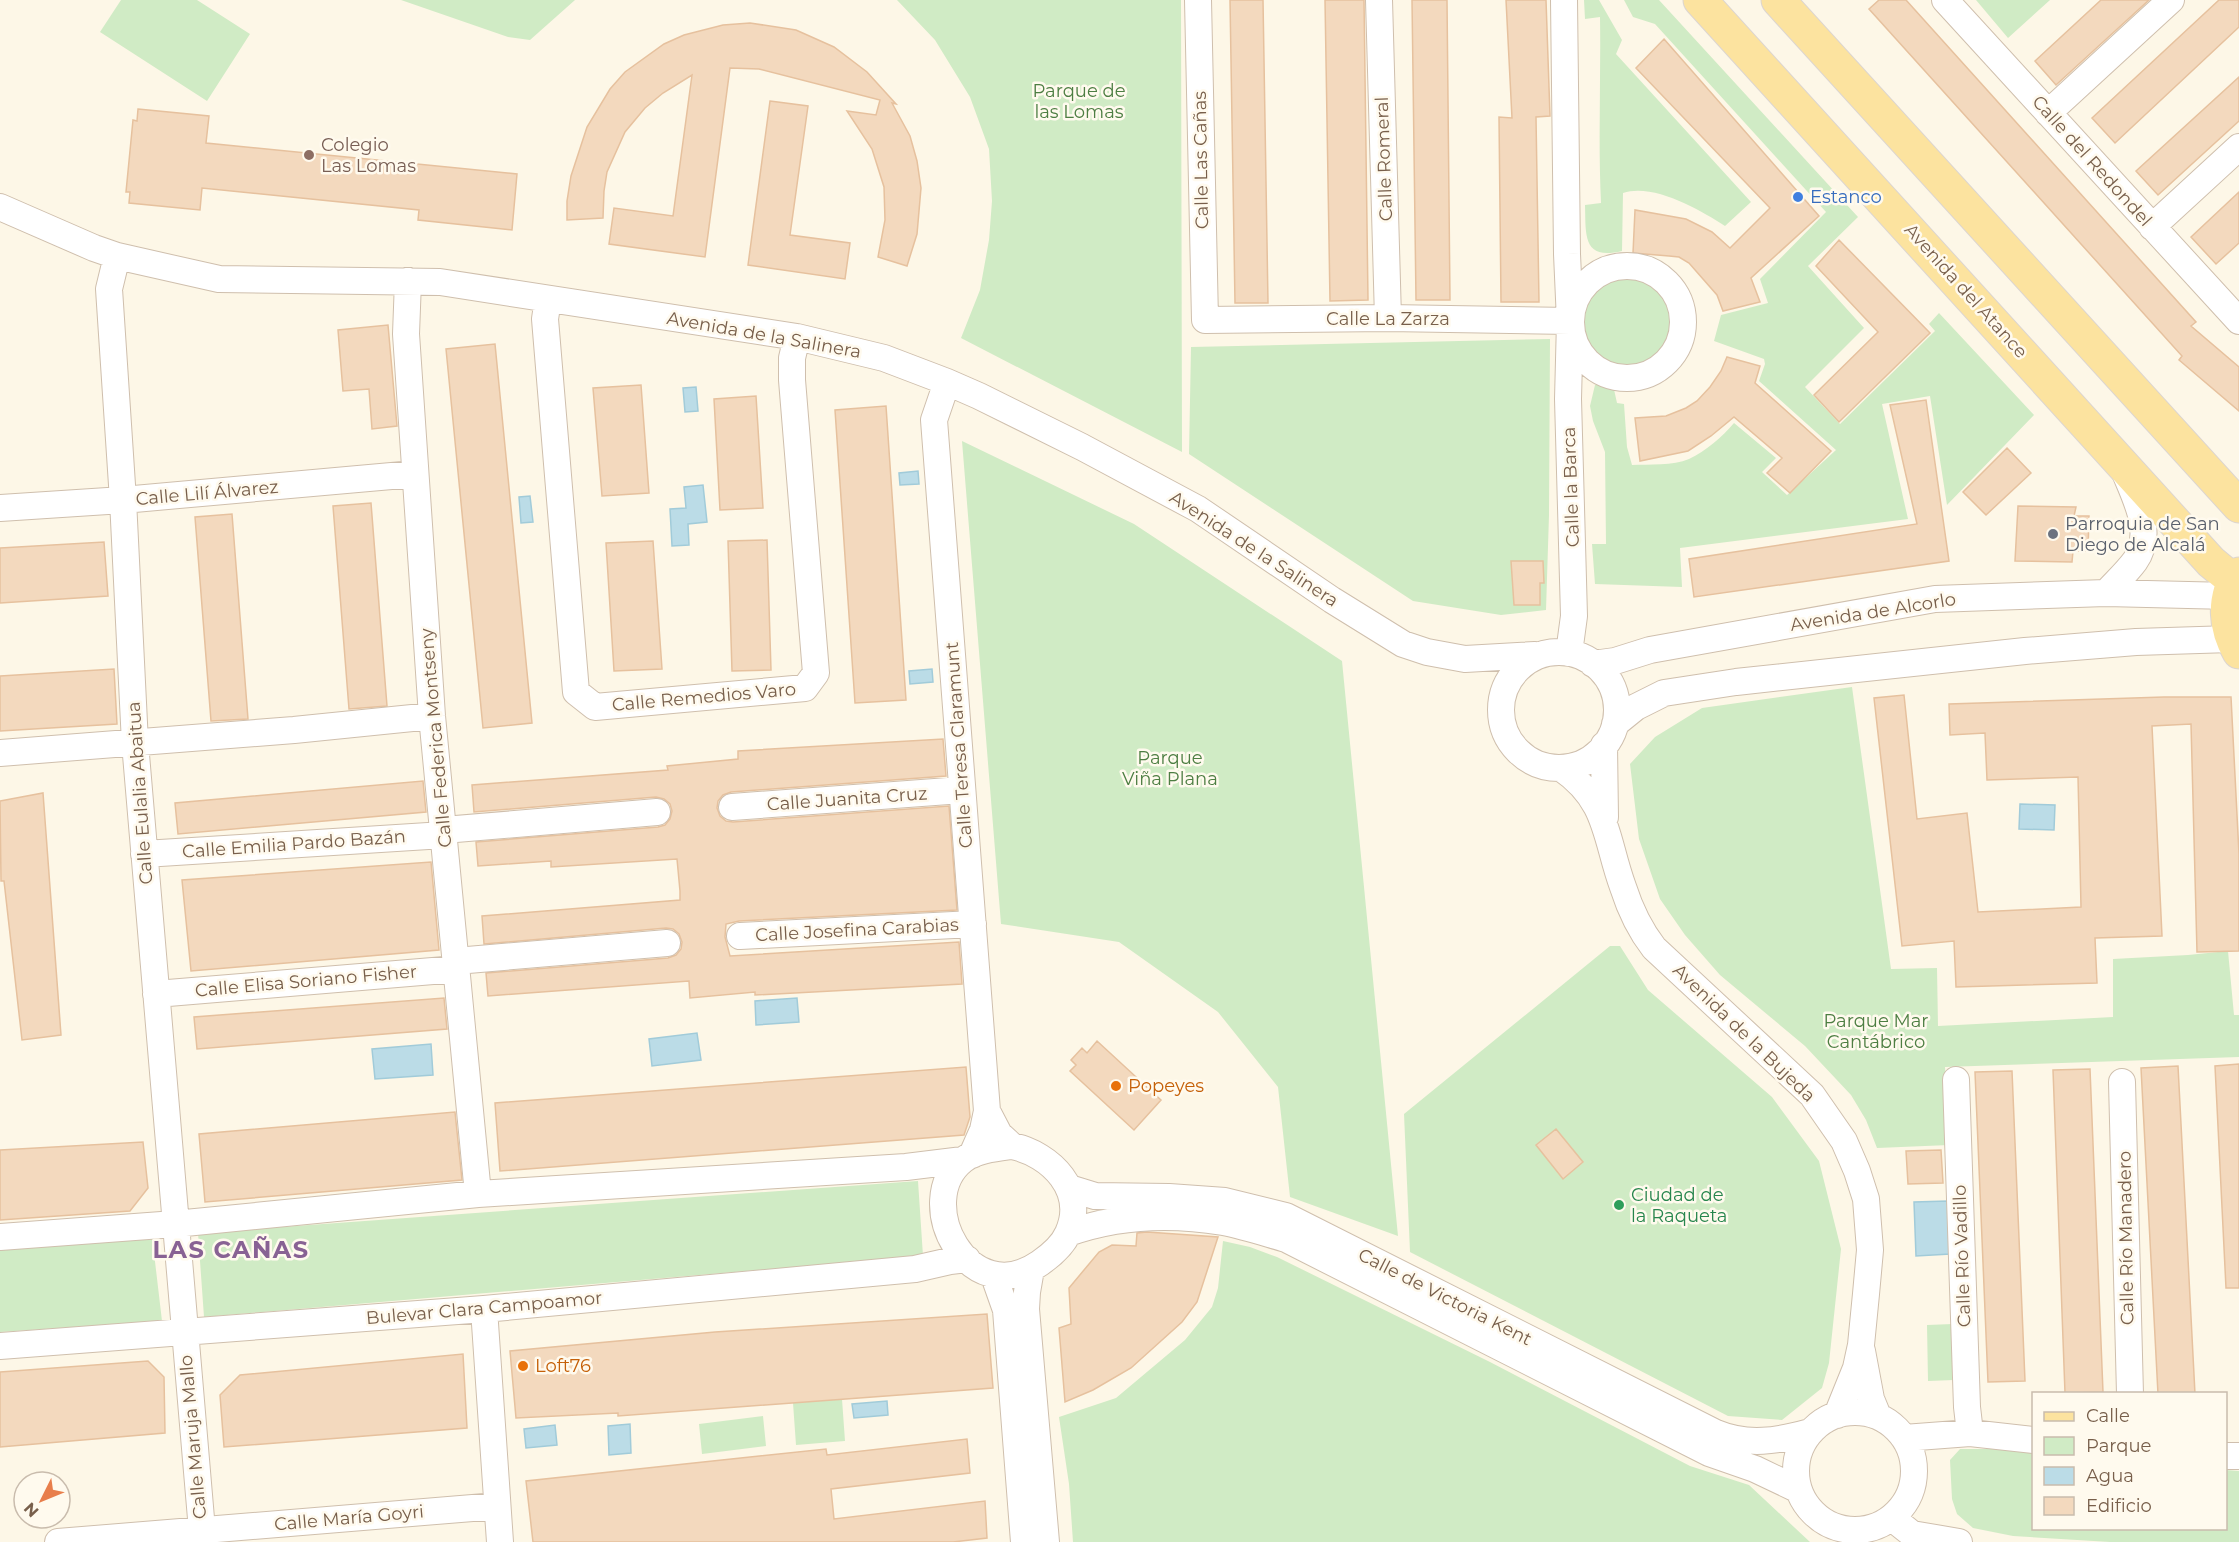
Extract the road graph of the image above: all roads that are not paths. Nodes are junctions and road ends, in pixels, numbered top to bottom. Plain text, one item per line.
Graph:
1 (1198, 0) edge
2 (1379, 0) edge
3 (1564, 0) edge
4 (1700, 0) edge
5 (1778, 0) edge
6 (1945, 0) edge
7 (2171, 0) edge
8 (2048, 113) junction
9 (2239, 147) edge
10 (0, 207) edge
11 (2152, 227) junction
12 (1567, 254) junction
13 (117, 256) junction
14 (1594, 276) junction
15 (408, 281) junction
16 (548, 298) junction
17 (1388, 318) junction
18 (1205, 320) joint
19 (1570, 321) junction
20 (2239, 321) edge
21 (797, 338) junction
22 (1597, 370) junction
23 (947, 382) junction
24 (1568, 399) junction
25 (2121, 461) junction
26 (414, 474) junction
27 (123, 500) junction
28 (2239, 506) edge
29 (0, 508) edge
30 (2234, 584) edge
31 (2106, 593) junction
32 (2235, 646) edge
33 (1569, 653) junction
34 (1535, 655) junction
35 (1466, 660) junction
36 (1593, 664) junction
37 (1505, 691) junction
38 (432, 716) junction
39 (1610, 734) junction
40 (135, 743) junction
41 (0, 753) edge
42 (1561, 768) junction
43 (962, 790) junction
44 (732, 807) dead end
45 (657, 812) dead end
46 (444, 832) junction
47 (1608, 832) junction
48 (144, 854) junction
49 (973, 924) junction
50 (741, 936) dead end
51 (667, 943) dead end
52 (456, 965) junction
53 (156, 994) junction
54 (1956, 1080) dead end
55 (2122, 1082) dead end
56 (987, 1111) junction
57 (1012, 1146) junction
58 (967, 1157) junction
59 (1069, 1188) junction
60 (477, 1194) junction
61 (175, 1224) junction
62 (1068, 1233) junction
63 (0, 1237) edge
64 (967, 1259) junction
65 (1031, 1269) junction
66 (994, 1276) junction
67 (484, 1309) junction
68 (184, 1331) junction
69 (1861, 1345) junction
70 (0, 1346) edge
71 (2130, 1392) edge
72 (1837, 1414) junction
73 (1878, 1416) junction
74 (1810, 1432) junction
75 (1970, 1433) junction
76 (1904, 1437) junction
77 (2032, 1440) edge
78 (1799, 1490) junction
79 (497, 1506) junction
80 (1890, 1527) edge
81 (1842, 1535) edge
82 (202, 1536) edge
83 (58, 1542) edge
84 (500, 1542) edge
85 (1024, 1542) edge
86 (1046, 1542) edge
87 (1959, 1542) edge

1 - 18 street, Calle Las Cañas
2 - 17 street, Calle Romeral
3 - 12 street, Calle la Barca
4 - 25 main road, Avenida del Atance
5 - 28 main road
6 - 8 street, Calle del Redondel
7 - 8 street
8 - 11 street, Calle del Redondel
9 - 11 street
10 - 13 street, Avenida de la Salinera
11 - 20 street, Calle del Redondel
12 - 14 street
12 - 19 street, Calle la Barca
13 - 15 street, Avenida de la Salinera
13 - 27 street, Calle Eulalia Abaitua
14 - 19 street, Calle la Barca
14 - 22 street
15 - 16 street, Avenida de la Salinera
15 - 26 street, Calle Federica Montseny
16 - 21 street, Avenida de la Salinera
16 - 21 street, Calle Remedios Varo
17 - 18 street, Calle La Zarza
17 - 19 street, Calle La Zarza
19 - 22 street, Calle la Barca
19 - 24 street, Calle la Barca
21 - 23 street, Avenida de la Salinera
22 - 24 street
23 - 35 street, Avenida de la Salinera
23 - 43 street, Calle Teresa Claramunt
24 - 33 street, Calle la Barca
25 - 30 main road, Avenida del Atance
25 - 31 street
26 - 27 street, Calle Lilí Álvarez
26 - 38 street, Calle Federica Montseny
27 - 29 street, Calle Lilí Álvarez
27 - 40 street, Calle Eulalia Abaitua
30 - 31 street, Avenida de Alcorlo
30 - 32 main road
31 - 36 street, Avenida de Alcorlo
32 - 39 street
33 - 34 street
33 - 36 street
34 - 35 street, Avenida de la Salinera
34 - 37 street
35 - 37 street, Avenida de la Salinera
36 - 39 street
37 - 42 street
38 - 40 street
38 - 46 street, Calle Federica Montseny
39 - 42 street
39 - 47 street, Avenida de la Bujeda
40 - 41 street
40 - 48 street, Calle Eulalia Abaitua
42 - 47 street, Avenida de la Bujeda
43 - 44 street, Calle Juanita Cruz
43 - 49 street, Calle Teresa Claramunt
45 - 46 street
46 - 48 street, Calle Emilia Pardo Bazán
46 - 52 street, Calle Federica Montseny
47 - 69 street, Avenida de la Bujeda
48 - 53 street, Calle Eulalia Abaitua
49 - 50 street, Calle Josefina Carabias
49 - 56 street, Calle Teresa Claramunt
51 - 52 street
52 - 53 street, Calle Elisa Soriano Fisher
52 - 60 street, Calle Federica Montseny
53 - 61 street, Calle Eulalia Abaitua
54 - 75 street, Calle Río Vadillo
55 - 71 street, Calle Río Manadero
56 - 57 street, Calle Teresa Claramunt
56 - 58 street, Calle Teresa Claramunt
57 - 58 street
57 - 59 street
58 - 60 street
58 - 64 street
59 - 62 street
59 - 74 street, Calle de Victoria Kent
60 - 61 street
61 - 63 street
61 - 68 street, Calle Eulalia Abaitua
62 - 65 street
62 - 78 street, Calle de Victoria Kent
64 - 66 street
64 - 67 street, Bulevar Clara Campoamor
65 - 66 street
65 - 86 street
66 - 85 street
67 - 68 street, Bulevar Clara Campoamor
67 - 79 street
68 - 70 street, Bulevar Clara Campoamor
68 - 82 street, Calle Maruja Mallo
69 - 72 street, Avenida de la Bujeda
69 - 73 street, Avenida de la Bujeda
72 - 73 street
72 - 74 street
73 - 76 street
74 - 78 street
75 - 76 street
75 - 77 street
76 - 80 street
78 - 81 street
79 - 82 street, Calle María Goyri
79 - 84 street
80 - 81 street
80 - 87 street
82 - 83 street, Calle María Goyri

